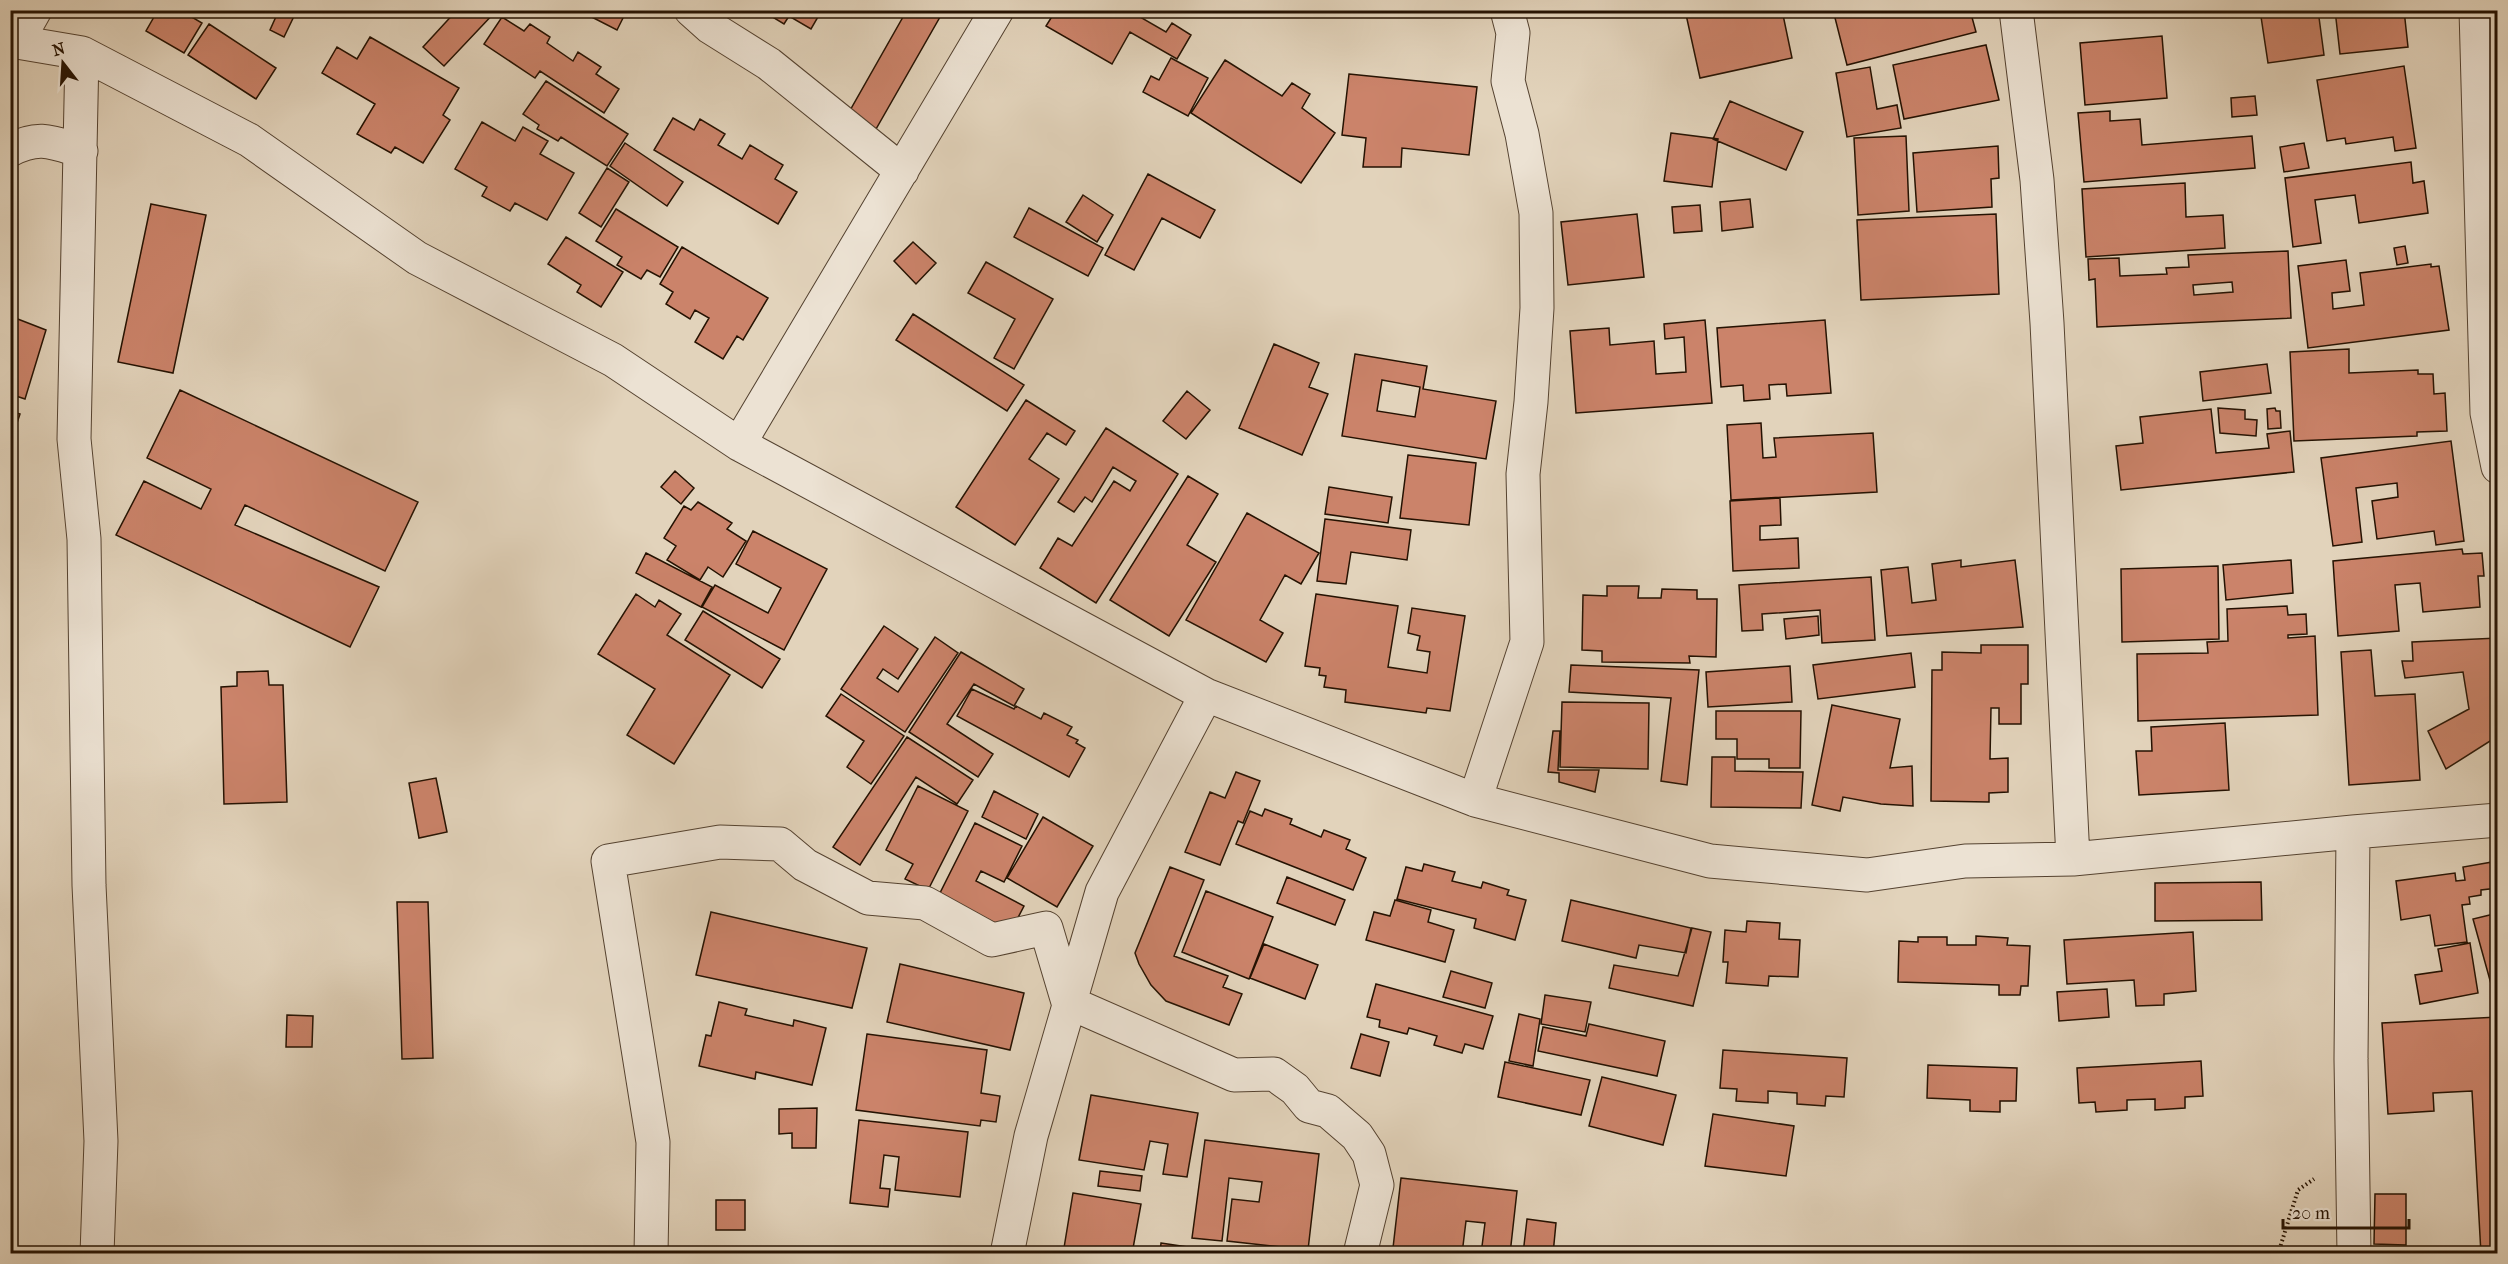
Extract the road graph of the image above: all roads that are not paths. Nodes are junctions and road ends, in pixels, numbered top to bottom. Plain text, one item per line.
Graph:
1 (35, 10) edge
2 (691, 10) edge
3 (997, 10) edge
4 (1507, 10) edge
5 (2016, 10) edge
6 (2476, 10) edge
7 (14, 35) edge
8 (82, 53) junction
9 (10, 150) edge
10 (81, 151) junction
11 (902, 171) junction
12 (2492, 411) edge
13 (739, 444) junction
14 (2498, 467) edge
15 (1206, 695) junction
16 (1475, 800) junction
17 (2498, 820) edge
18 (2353, 832) junction
19 (2073, 859) junction
20 (1068, 1002) junction
21 (98, 1254) edge
22 (651, 1254) edge
23 (1007, 1254) edge
24 (1360, 1254) edge
25 (2354, 1254) edge

1 - 7 street
2 - 11 street
3 - 11 street
4 - 16 street
5 - 19 street
6 - 12 street
7 - 8 street
8 - 10 street
8 - 13 street
9 - 10 street
10 - 21 street
11 - 13 street
12 - 14 street
13 - 15 street
15 - 16 street
15 - 20 street
16 - 19 street
17 - 18 street
18 - 19 street
18 - 25 street
20 - 22 street
20 - 23 street
20 - 24 street

